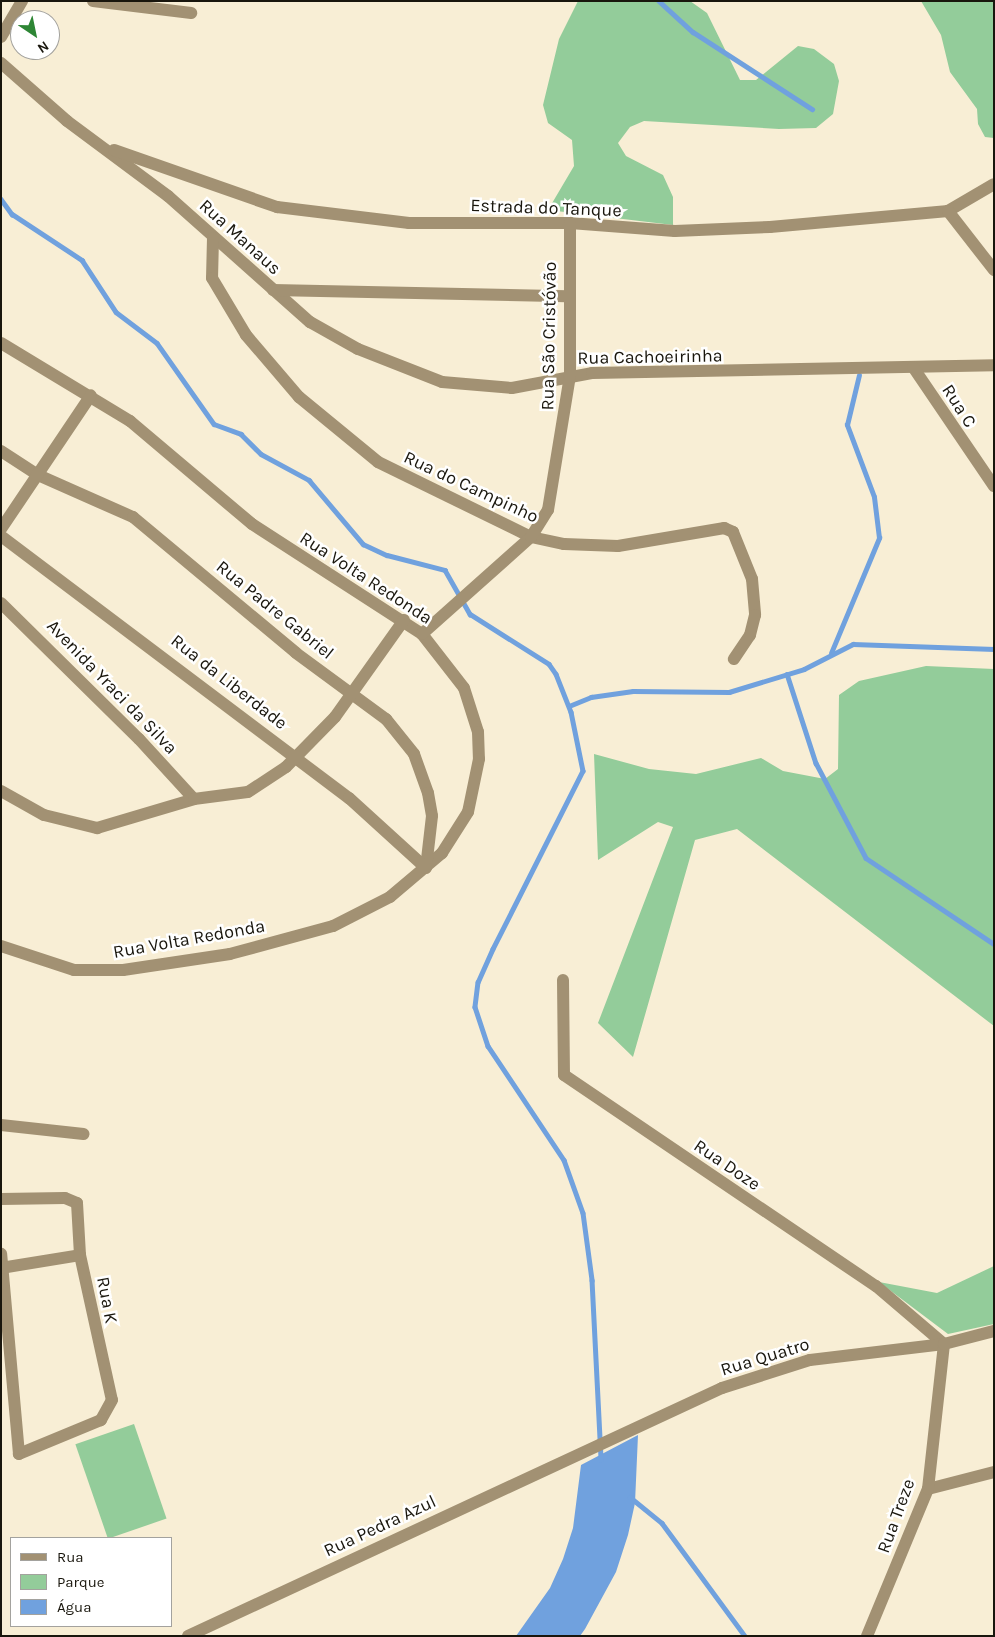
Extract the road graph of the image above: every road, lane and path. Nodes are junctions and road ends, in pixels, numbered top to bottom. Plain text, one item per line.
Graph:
1 (22, 1) edge
2 (93, 1) edge
3 (191, 13) dead end
4 (1, 37) edge
5 (1, 63) edge
6 (100, 145) junction
7 (994, 184) edge
8 (948, 211) junction
9 (570, 223) junction
10 (213, 238) junction
11 (994, 270) edge
12 (273, 290) junction
13 (567, 296) junction
14 (1, 343) edge
15 (994, 365) edge
16 (913, 367) junction
17 (570, 376) junction
18 (91, 395) junction
19 (1, 451) edge
20 (38, 475) junction
21 (994, 486) edge
22 (1, 530) edge
23 (1, 536) edge
24 (531, 536) junction
25 (1, 603) edge
26 (404, 620) junction
27 (422, 634) junction
28 (734, 660) dead end
29 (354, 694) junction
30 (297, 757) junction
31 (1, 791) edge
32 (194, 799) junction
33 (426, 868) junction
34 (1, 946) edge
35 (563, 980) dead end
36 (1, 1125) edge
37 (84, 1134) dead end
38 (1, 1199) edge
39 (1, 1254) edge
40 (80, 1255) junction
41 (1, 1268) edge
42 (994, 1331) edge
43 (944, 1344) junction
44 (587, 1447) joint
45 (994, 1472) edge
46 (928, 1489) junction
47 (188, 1636) edge
48 (867, 1636) edge

1 - 4 street
2 - 3 street
5 - 6 street, Rua Manaus
6 - 9 street, Estrada do Tanque
6 - 10 street, Rua Manaus
7 - 8 street, Estrada do Tanque
8 - 9 street, Estrada do Tanque
8 - 11 street
9 - 13 street, Rua São Cristóvão
10 - 12 street, Rua Manaus
10 - 24 street, Rua do Campinho
12 - 13 street, Rua Manaus
12 - 17 street, Rua Cachoeirinha
13 - 17 street, Rua São Cristóvão
14 - 18 street, Rua Volta Redonda
15 - 16 street, Rua Cachoeirinha
16 - 17 street, Rua Cachoeirinha
16 - 21 street, Rua C
17 - 24 street, Rua São Cristóvão
18 - 20 street
18 - 26 street, Rua Volta Redonda
19 - 20 street, Rua Padre Gabriel
20 - 22 street
20 - 29 street, Rua Padre Gabriel
23 - 30 street, Rua da Liberdade
24 - 27 street, Rua São Cristóvão
24 - 28 street, Rua do Campinho
25 - 32 street, Avenida Yraci da Silva
26 - 27 street, Rua Volta Redonda
26 - 29 street
27 - 33 street, Rua Volta Redonda
29 - 30 street
29 - 33 street, Rua Padre Gabriel
30 - 32 street
30 - 33 street, Rua da Liberdade
31 - 32 street
33 - 34 street, Rua Volta Redonda
35 - 43 street, Rua Doze
36 - 37 street
38 - 40 street, Rua K
39 - 41 street
40 - 41 street
40 - 41 street, Rua K
42 - 43 street, Rua Quatro
43 - 44 street, Rua Quatro
43 - 46 street, Rua Treze
44 - 47 street, Rua Pedra Azul
45 - 46 street
46 - 48 street, Rua Treze

